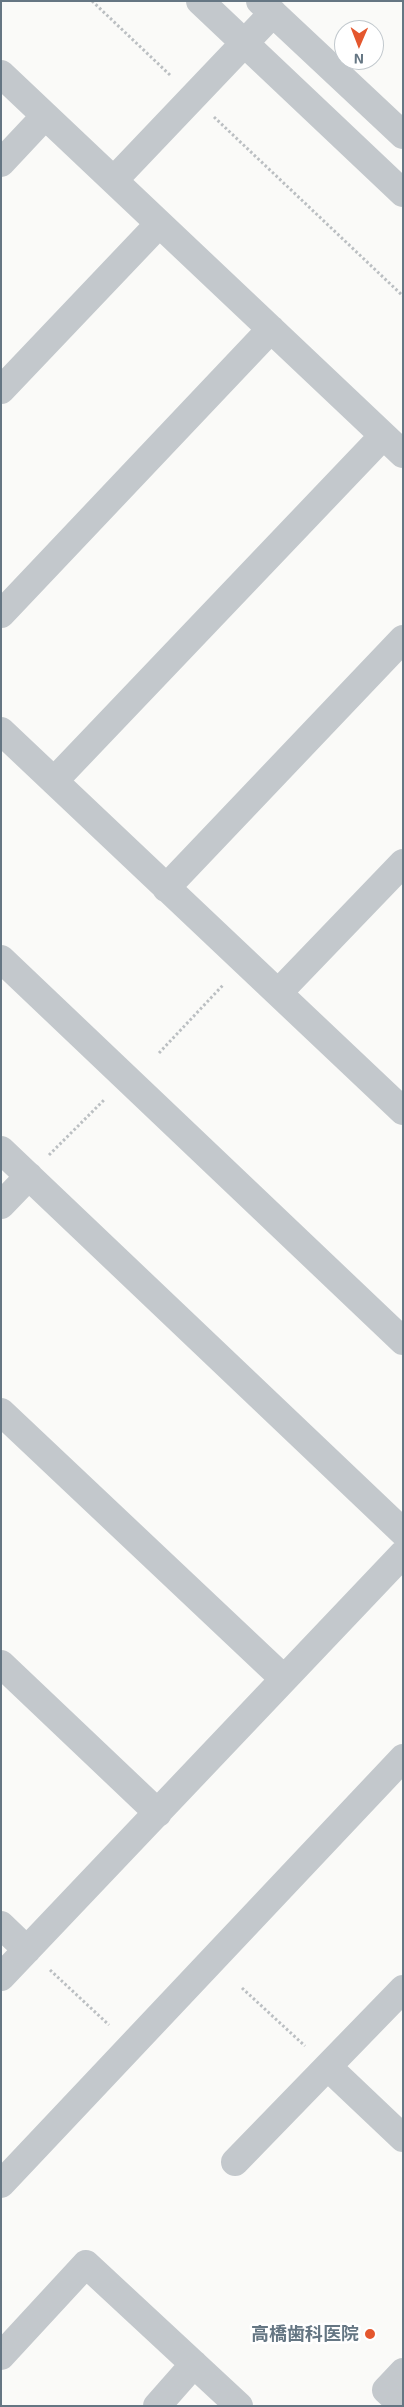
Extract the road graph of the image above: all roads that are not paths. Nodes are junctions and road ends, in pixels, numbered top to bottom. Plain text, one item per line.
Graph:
1 (200, 1) edge
2 (266, 7) edge
3 (244, 43) junction
4 (1, 74) edge
5 (46, 116) junction
6 (403, 136) edge
7 (1, 162) edge
8 (114, 180) junction
9 (403, 193) edge
10 (159, 224) junction
11 (271, 329) junction
12 (1, 390) edge
13 (383, 436) junction
14 (403, 454) edge
15 (1, 614) edge
16 (403, 639) edge
17 (1, 731) edge
18 (54, 781) junction
19 (403, 863) edge
20 (166, 888) junction
21 (1, 959) edge
22 (278, 993) junction
23 (399, 1100) edge
24 (1, 1150) edge
25 (29, 1176) junction
26 (1, 1205) edge
27 (403, 1341) edge
28 (1, 1412) edge
29 (403, 1532) edge
30 (403, 1554) edge
31 (1, 1664) edge
32 (284, 1679) junction
33 (403, 1758) edge
34 (158, 1813) junction
35 (1, 1925) edge
36 (28, 1950) junction
37 (1, 1977) edge
38 (403, 1989) edge
39 (328, 2067) junction
40 (403, 2138) edge
41 (235, 2162) dead end
42 (1, 2184) edge
43 (1, 2356) edge
44 (194, 2364) junction
45 (403, 2372) edge
46 (157, 2406) edge
47 (239, 2406) edge
48 (403, 2406) edge

1 - 3 street
2 - 3 street
2 - 6 street
3 - 8 street
3 - 9 street
4 - 5 street
5 - 7 street
5 - 8 street
8 - 10 street
10 - 11 street
10 - 12 street
11 - 13 street
11 - 15 street
13 - 14 street
13 - 18 street
16 - 20 street
17 - 18 street
18 - 20 street
19 - 22 street
20 - 22 street
21 - 27 street
22 - 23 street
24 - 25 street
25 - 26 street
25 - 29 street
28 - 32 street
30 - 32 street
31 - 34 street
32 - 34 street
33 - 42 street
34 - 36 street
35 - 36 street
36 - 37 street
38 - 39 street
39 - 40 street
39 - 41 street
43 - 44 street
44 - 46 street
44 - 47 street
45 - 48 street

